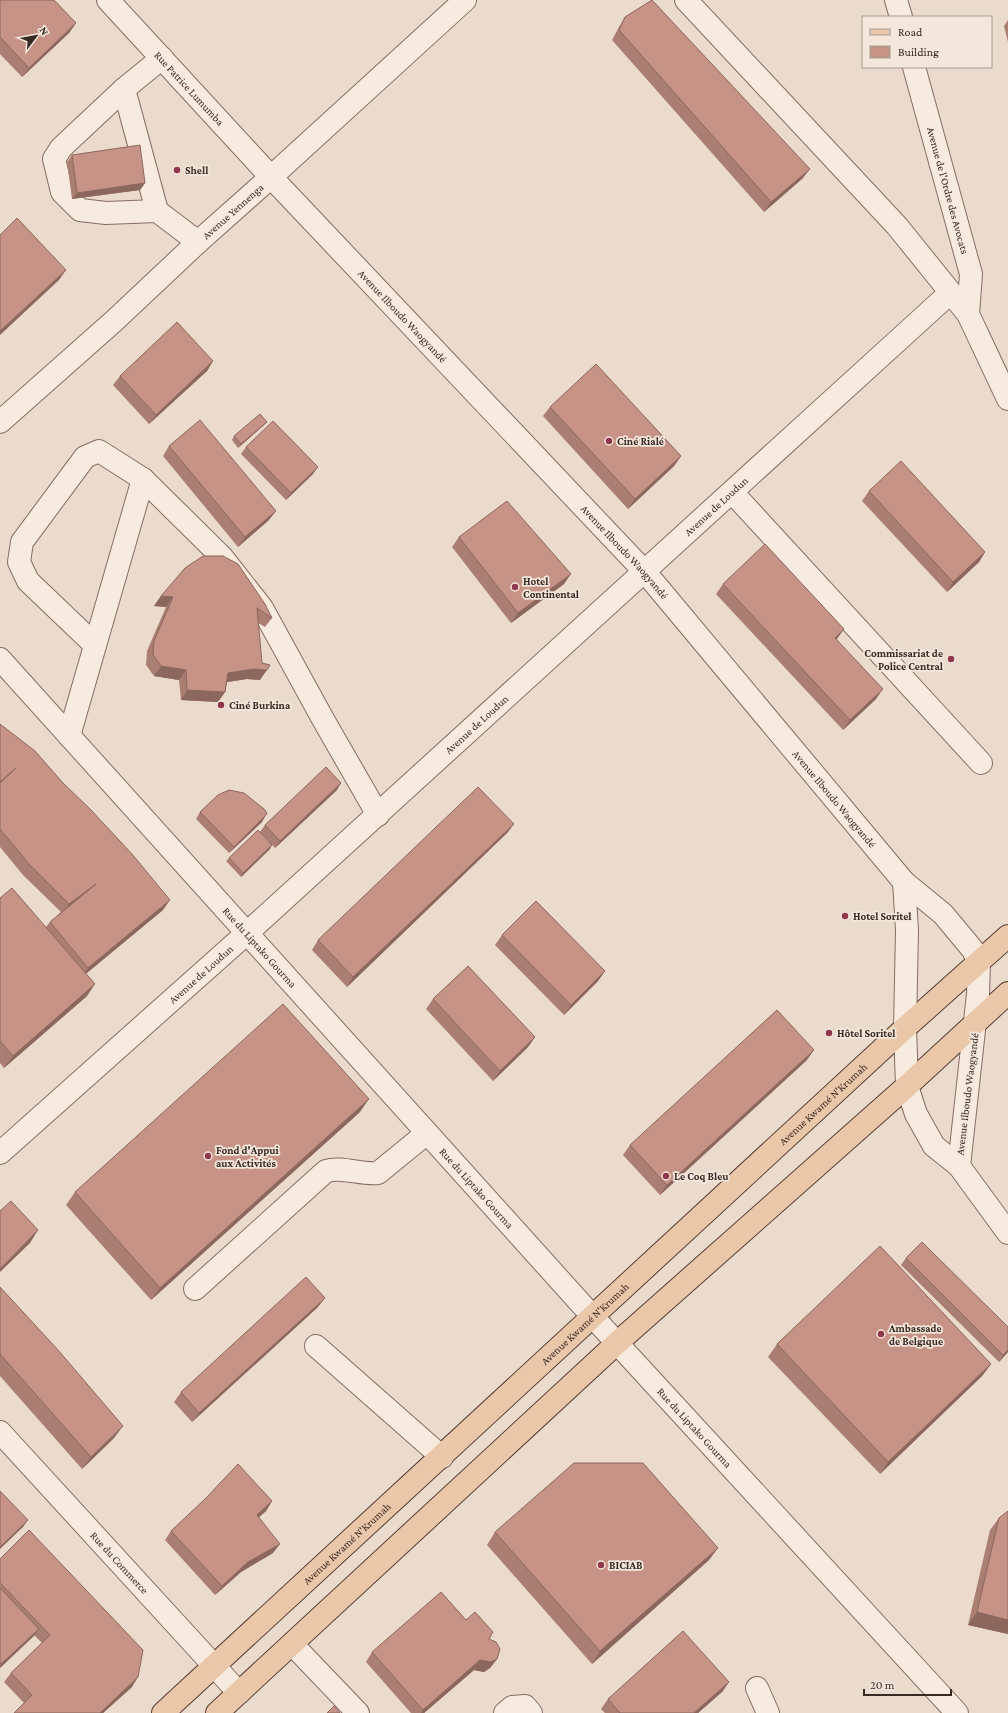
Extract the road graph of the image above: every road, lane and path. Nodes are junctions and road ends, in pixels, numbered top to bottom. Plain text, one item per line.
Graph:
1 (108, 0) edge
2 (465, 0) edge
3 (686, 0) edge
4 (896, 0) edge
5 (901, 16) edge
6 (162, 58) junction
7 (914, 68) edge
8 (124, 89) junction
9 (271, 177) junction
10 (157, 211) junction
11 (198, 242) junction
12 (950, 293) junction
13 (968, 314) junction
14 (1003, 375) edge
15 (1008, 399) edge
16 (0, 422) edge
17 (143, 479) junction
18 (732, 492) junction
19 (645, 572) junction
20 (95, 645) junction
21 (0, 659) edge
22 (69, 736) junction
23 (981, 762) dead end
24 (378, 815) junction
25 (904, 882) junction
26 (247, 933) junction
27 (1008, 936) edge
28 (979, 963) junction
29 (1008, 993) edge
30 (976, 1022) junction
31 (905, 1028) junction
32 (907, 1086) junction
33 (427, 1133) junction
34 (0, 1153) edge
35 (959, 1166) junction
36 (1008, 1233) edge
37 (195, 1289) dead end
38 (593, 1318) junction
39 (617, 1343) junction
40 (316, 1346) dead end
41 (0, 1432) edge
42 (442, 1457) junction
43 (292, 1644) junction
44 (214, 1666) junction
45 (757, 1688) dead end
46 (239, 1693) junction
47 (163, 1713) edge
48 (217, 1713) edge
49 (358, 1713) edge
50 (505, 1713) edge
51 (532, 1713) edge
52 (768, 1713) edge
53 (957, 1713) edge

1 - 6 street, Rue Patrice Lumumba
2 - 9 street, Avenue Yennenga
3 - 12 street
4 - 5 street
6 - 8 street
6 - 9 street, Rue Patrice Lumumba
7 - 13 street, Avenue de l'Ordre des Avocats
8 - 10 street
8 - 10 street
9 - 11 street, Avenue Yennenga
9 - 19 street, Avenue Ilboudo Waogyandé
10 - 11 street
11 - 16 street, Avenue Yennenga
12 - 13 street
12 - 18 street, Avenue de Loudun
13 - 14 street
14 - 15 street
17 - 20 street
17 - 20 street
17 - 24 street
18 - 19 street, Avenue de Loudun
18 - 23 street
19 - 24 street, Avenue de Loudun
19 - 25 street, Avenue Ilboudo Waogyandé
20 - 22 street
21 - 22 street, Rue du Liptako Gourma
22 - 26 street, Rue du Liptako Gourma
24 - 26 street, Avenue de Loudun
25 - 28 street, Avenue Ilboudo Waogyandé
25 - 31 street
26 - 33 street, Rue du Liptako Gourma
26 - 34 street, Avenue de Loudun
27 - 28 main road, Avenue Kwamé N'Krumah
28 - 30 street, Avenue Ilboudo Waogyandé
28 - 31 main road, Avenue Kwamé N'Krumah
29 - 30 main road
30 - 32 main road
30 - 35 street, Avenue Ilboudo Waogyandé
31 - 32 street
31 - 38 main road, Avenue Kwamé N'Krumah
32 - 35 street
32 - 39 main road
33 - 37 street
33 - 38 street, Rue du Liptako Gourma
35 - 36 street, Avenue Ilboudo Waogyandé
38 - 39 street, Rue du Liptako Gourma
38 - 42 main road, Avenue Kwamé N'Krumah
39 - 43 main road
39 - 53 street, Rue du Liptako Gourma
40 - 42 street
41 - 44 street, Rue du Commerce
42 - 44 main road, Avenue Kwamé N'Krumah
43 - 46 main road
43 - 49 street
44 - 46 street, Rue du Commerce
44 - 47 main road, Avenue Kwamé N'Krumah
45 - 52 street
46 - 48 main road
50 - 51 street

